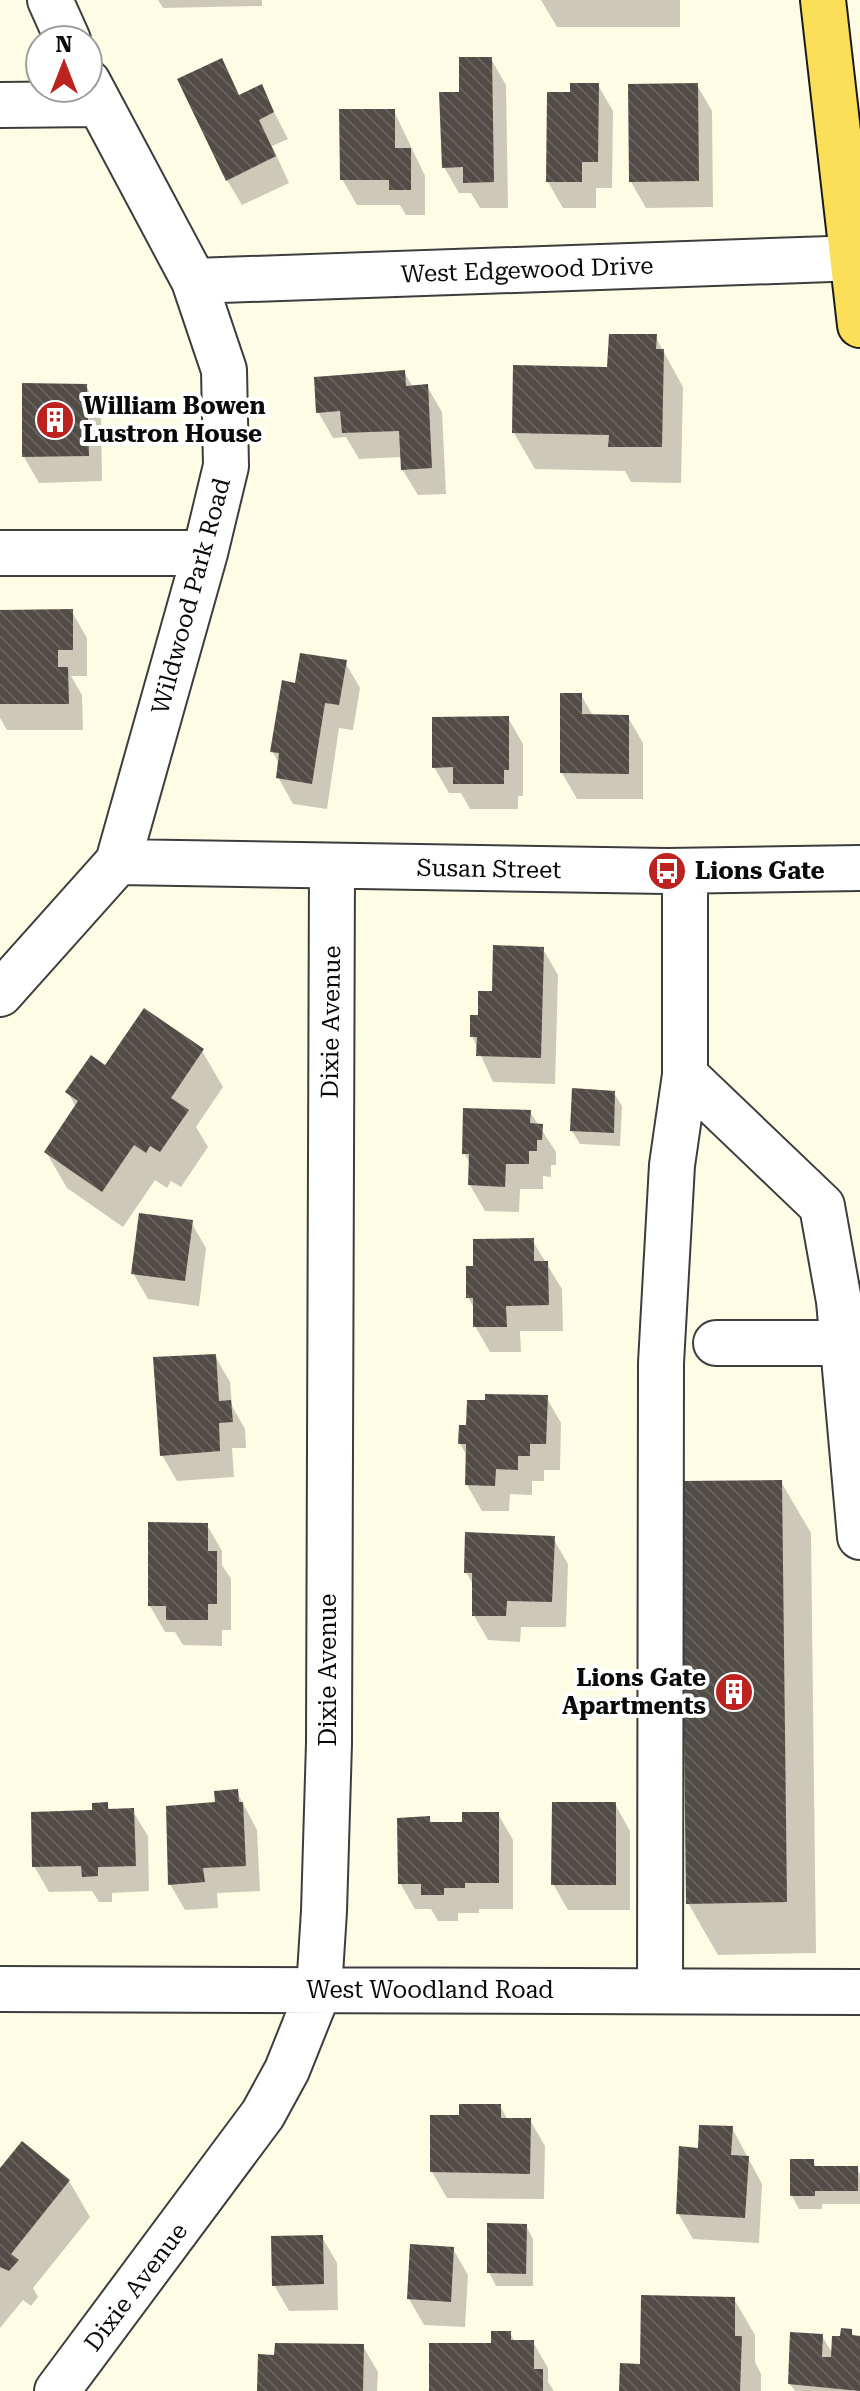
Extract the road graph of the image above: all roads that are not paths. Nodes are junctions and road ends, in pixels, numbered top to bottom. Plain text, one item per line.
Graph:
1 (50, 0) edge
2 (823, 0) edge
3 (61, 24) edge
4 (24, 102) edge
5 (99, 104) edge
6 (0, 105) edge
7 (856, 258) edge
8 (194, 281) junction
9 (860, 325) edge
10 (0, 553) edge
11 (205, 553) junction
12 (118, 862) junction
13 (332, 868) junction
14 (860, 868) edge
15 (685, 871) junction
16 (0, 994) edge
17 (685, 1075) junction
18 (716, 1343) dead end
19 (843, 1343) junction
20 (860, 1537) edge
21 (0, 1989) edge
22 (319, 1990) junction
23 (660, 1991) junction
24 (860, 1992) edge
25 (57, 2391) edge

1 - 3 street
2 - 7 main road
4 - 6 street
5 - 8 street, Wildwood Park Road
7 - 8 street, West Edgewood Drive
7 - 9 main road
8 - 11 street, Wildwood Park Road
10 - 11 street
11 - 12 street, Wildwood Park Road
12 - 13 street, Susan Street
12 - 16 street, Wildwood Park Road
13 - 15 street, Susan Street
13 - 22 street, Dixie Avenue
14 - 15 street, Susan Street
15 - 17 street
17 - 19 street
17 - 23 street
18 - 19 street
19 - 20 street
21 - 22 street, West Woodland Road
22 - 23 street, West Woodland Road
22 - 25 street, Dixie Avenue
23 - 24 street, West Woodland Road

